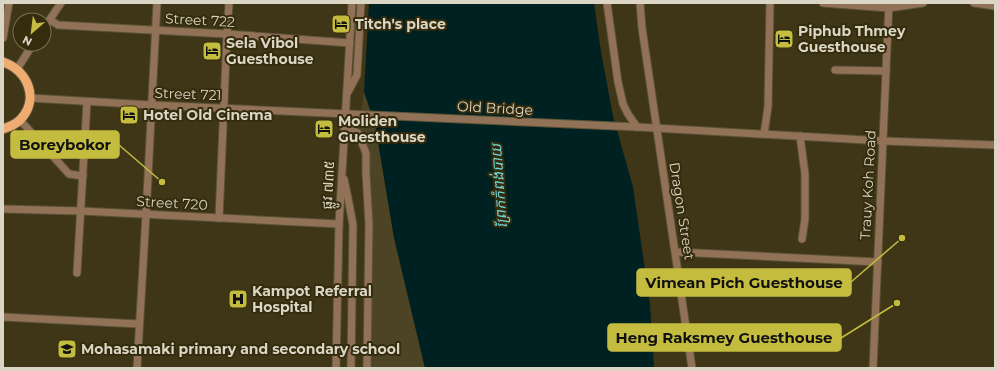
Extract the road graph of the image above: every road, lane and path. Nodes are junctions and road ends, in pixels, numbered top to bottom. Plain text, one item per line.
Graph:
1 (9, 3) edge
2 (61, 3) edge
3 (157, 3) edge
4 (229, 3) edge
5 (352, 3) edge
6 (361, 3) edge
7 (607, 3) edge
8 (640, 3) edge
9 (770, 3) edge
10 (823, 3) edge
11 (923, 3) edge
12 (974, 3) edge
13 (889, 5) edge
14 (995, 6) edge
15 (52, 17) edge
16 (52, 21) edge
17 (155, 30) junction
18 (227, 34) junction
19 (3, 38) edge
20 (350, 43) junction
21 (28, 52) edge
22 (3, 62) edge
23 (17, 69) junction
24 (835, 70) dead end
25 (886, 71) junction
26 (346, 96) junction
27 (30, 98) junction
28 (86, 102) junction
29 (151, 105) junction
30 (224, 108) junction
31 (345, 115) junction
32 (357, 115) joint
33 (20, 120) junction
34 (344, 127) junction
35 (634, 127) junction
36 (657, 128) junction
37 (3, 129) edge
38 (764, 134) junction
39 (800, 136) junction
40 (883, 141) junction
41 (995, 145) edge
42 (342, 172) junction
43 (83, 176) junction
44 (3, 209) edge
45 (81, 212) junction
46 (146, 214) junction
47 (219, 218) junction
48 (339, 224) junction
49 (802, 239) dead end
50 (676, 252) junction
51 (878, 262) junction
52 (77, 273) dead end
53 (3, 317) edge
54 (139, 324) junction
55 (136, 368) edge
56 (336, 368) edge
57 (350, 368) edge
58 (367, 368) edge
59 (692, 368) edge
60 (873, 368) edge

1 - 19 street
2 - 15 street
3 - 17 street
4 - 18 street
5 - 20 street, ផ្លូវ ៧៣៥
6 - 26 street
7 - 35 street
8 - 36 street, Dragon Street
9 - 38 street
10 - 13 street
11 - 13 street
12 - 14 street
13 - 25 street, Trauy Koh Road
16 - 17 street, Street 722
17 - 18 street, Street 722
17 - 29 street
18 - 20 street, Street 722
18 - 30 street
20 - 26 street, ផ្លូវ ៧៣៥
21 - 23 street
22 - 23 main road
23 - 27 main road
24 - 25 street
25 - 40 street, Trauy Koh Road
26 - 31 street, ផ្លូវ ៧៣៥
27 - 28 street, Street 721
27 - 33 main road
28 - 29 street, Street 721
28 - 43 street
29 - 30 street, Street 721
29 - 46 street
30 - 31 street, Street 721
30 - 47 street
31 - 32 street, Street 721
31 - 34 street, ផ្លូវ ៧៣៥
32 - 35 street, Old Bridge
33 - 37 main road
33 - 43 street
34 - 42 street, ផ្លូវ ៧៣៥
34 - 58 street
35 - 36 street, Old Bridge
36 - 38 street, Old Bridge
36 - 50 street, Dragon Street
38 - 39 street, Old Bridge
39 - 40 street, Old Bridge
39 - 49 street
40 - 41 street, Old Bridge
40 - 51 street, Trauy Koh Road
42 - 48 street, ផ្លូវ ៧៣៥
42 - 57 street
43 - 45 street
44 - 45 street, Street 720
45 - 46 street, Street 720
45 - 52 street
46 - 47 street, Street 720
46 - 54 street
47 - 48 street, Street 720
48 - 56 street, ផ្លូវ ៧៣៥
50 - 51 street
50 - 59 street, Dragon Street
51 - 60 street, Trauy Koh Road
53 - 54 street
54 - 55 street

